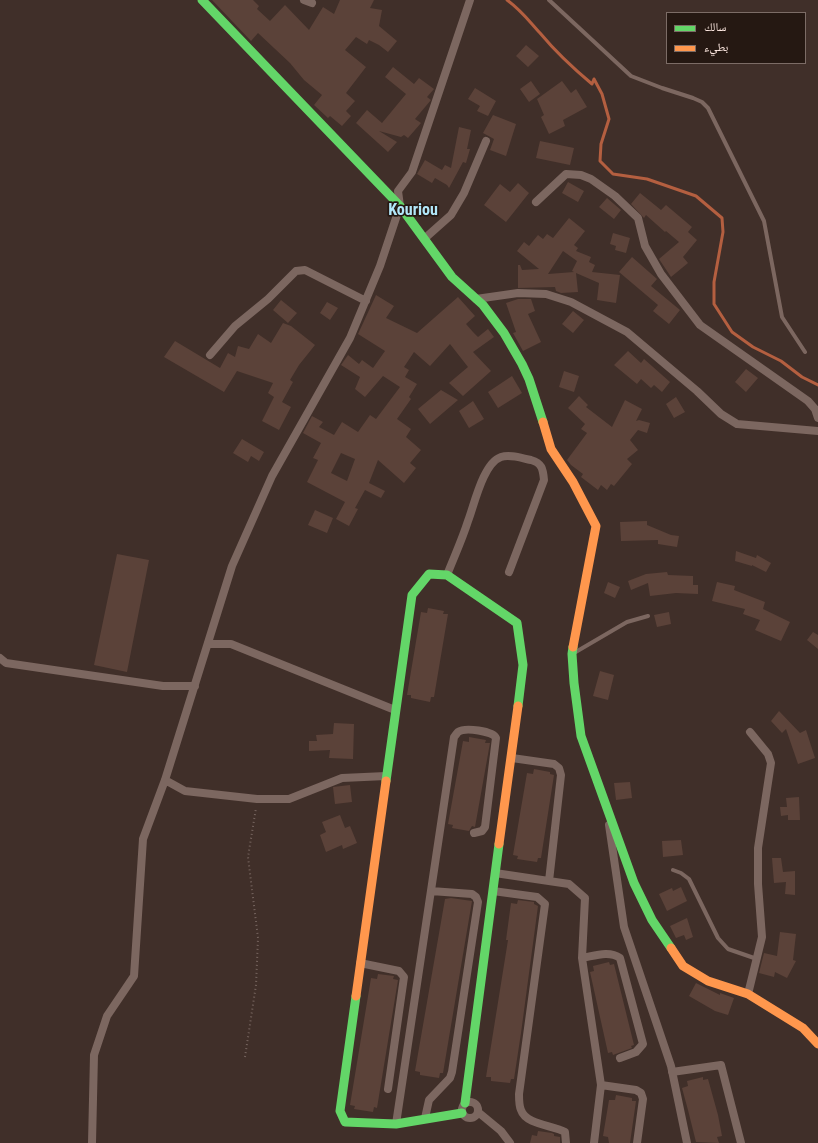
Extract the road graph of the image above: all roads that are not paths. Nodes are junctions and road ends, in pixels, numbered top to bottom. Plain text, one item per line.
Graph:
1 (202, 0) edge
2 (470, 0) edge
3 (549, 0) edge
4 (486, 141) dead end
5 (536, 202) dead end
6 (400, 206) junction
7 (424, 239) junction
8 (476, 299) junction
9 (366, 301) junction
10 (805, 352) dead end
11 (210, 354) dead end
12 (818, 418) edge
13 (818, 432) edge
14 (509, 572) dead end
15 (447, 575) junction
16 (648, 616) dead end
17 (208, 644) junction
18 (572, 654) junction
19 (0, 658) edge
20 (195, 686) junction
21 (394, 710) junction
22 (750, 732) dead end
23 (512, 758) junction
24 (386, 776) junction
25 (165, 780) junction
26 (607, 808) junction
27 (474, 833) dead end
28 (673, 870) dead end
29 (495, 873) junction
30 (549, 881) junction
31 (431, 891) junction
32 (493, 891) junction
33 (582, 958) junction
34 (757, 959) junction
35 (360, 962) junction
36 (748, 994) junction
37 (803, 1028) junction
38 (818, 1035) edge
39 (818, 1044) edge
40 (620, 1058) dead end
41 (672, 1072) junction
42 (601, 1085) junction
43 (388, 1090) dead end
44 (466, 1103) junction
45 (478, 1112) junction
46 (462, 1113) junction
47 (425, 1118) junction
48 (396, 1124) junction
49 (92, 1143) edge
50 (510, 1143) edge
51 (566, 1143) edge
52 (594, 1143) edge
53 (637, 1143) edge
54 (687, 1143) edge
55 (740, 1143) edge

1 - 6 street
2 - 6 street
3 - 10 lane
4 - 7 street
5 - 12 street
6 - 7 street
6 - 9 street
7 - 8 street
8 - 13 street
8 - 18 street
9 - 11 street
9 - 17 street
14 - 15 street
15 - 21 street
15 - 23 street
16 - 18 lane
17 - 20 street
17 - 21 street
18 - 26 street
19 - 20 street
20 - 25 street
21 - 24 street
22 - 34 street
23 - 29 street
23 - 30 street
24 - 25 street
24 - 35 street
25 - 49 street
26 - 36 street
26 - 41 street
27 - 31 street
28 - 34 lane
29 - 30 street
29 - 32 street
30 - 33 street
31 - 47 street
31 - 48 street
32 - 44 street
32 - 51 street
33 - 40 street
33 - 42 street
34 - 36 street
35 - 43 street
35 - 48 street
36 - 37 street
37 - 38 street
37 - 39 street
41 - 54 street
41 - 55 street
42 - 52 street
42 - 53 street
44 - 45 street
44 - 46 street
45 - 46 street
45 - 50 street
46 - 47 street
47 - 48 street

